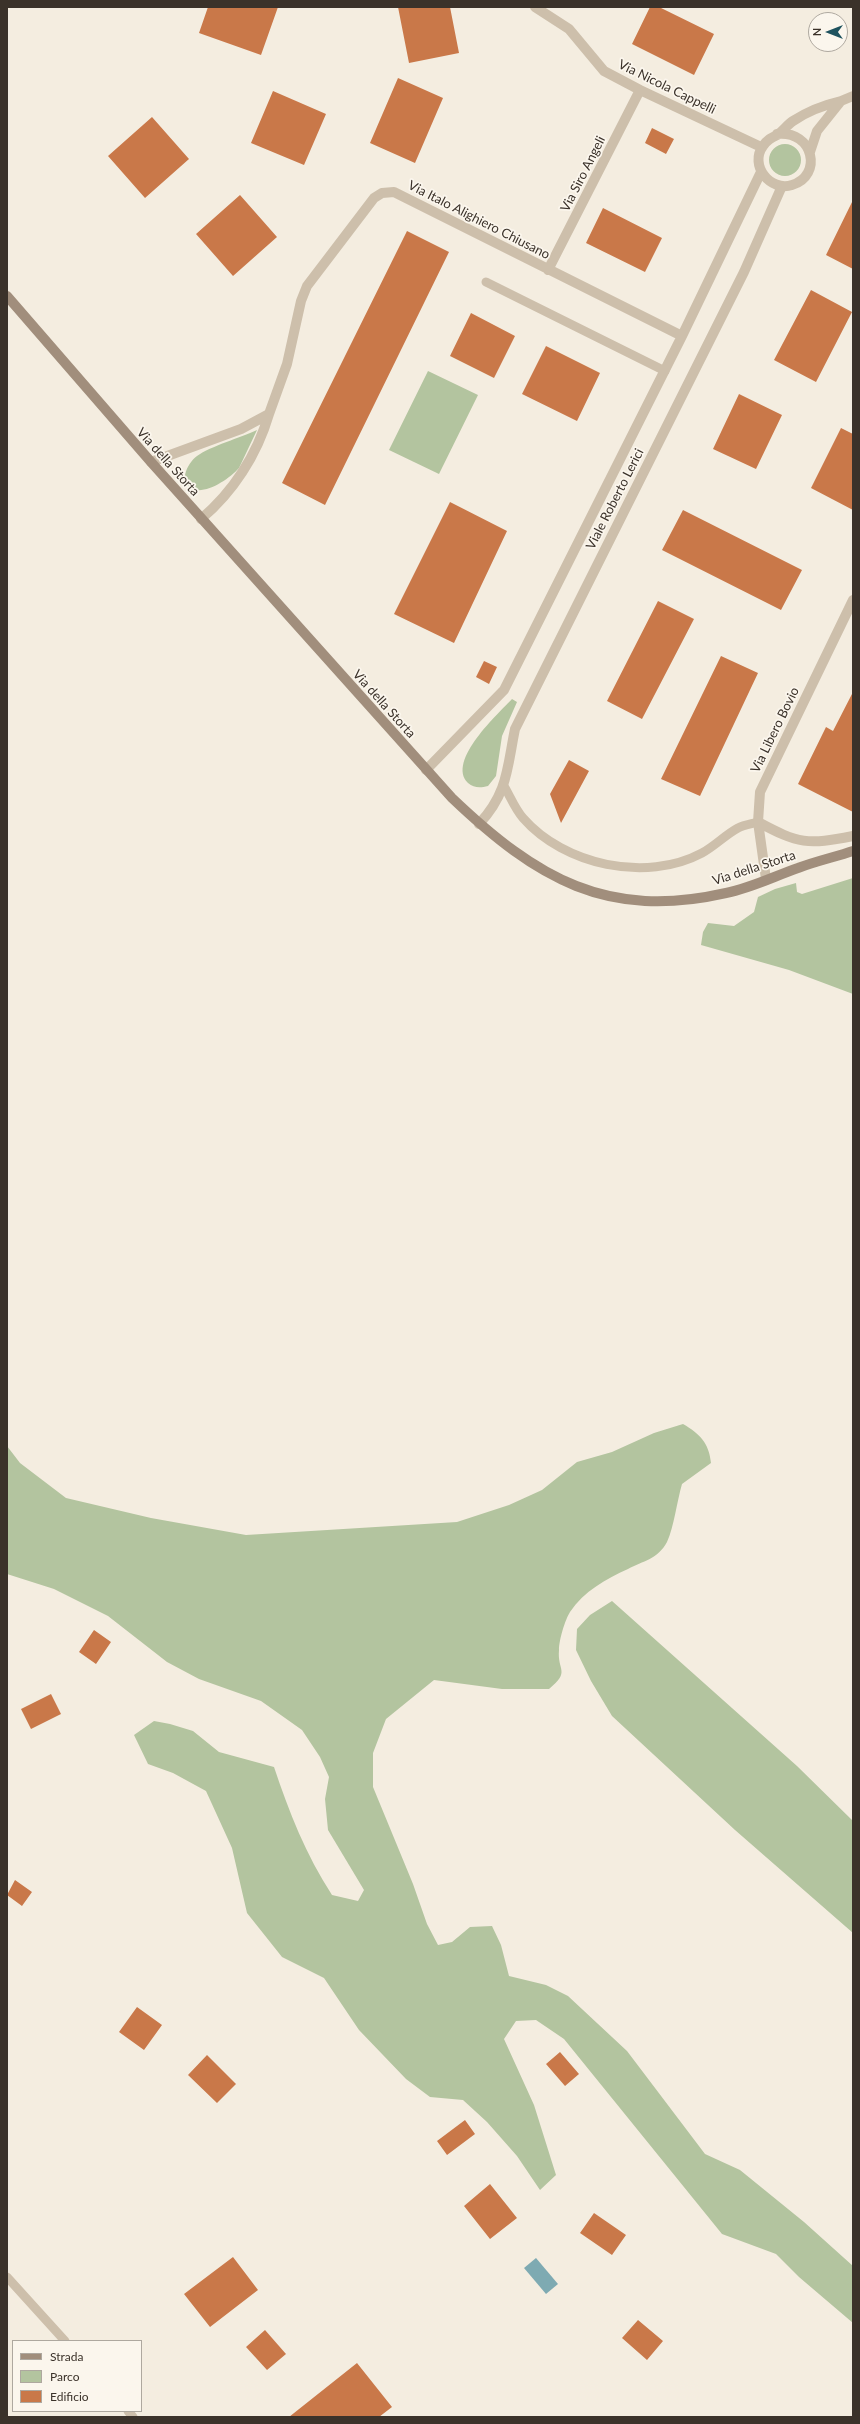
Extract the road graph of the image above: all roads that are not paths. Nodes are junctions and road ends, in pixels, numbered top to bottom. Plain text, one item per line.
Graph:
1 (535, 7) edge
2 (640, 90) junction
3 (853, 96) edge
4 (841, 101) junction
5 (777, 134) junction
6 (761, 147) junction
7 (810, 152) junction
8 (761, 172) junction
9 (782, 186) junction
10 (548, 270) junction
11 (486, 282) dead end
12 (7, 296) edge
13 (682, 336) junction
14 (665, 371) junction
15 (269, 414) junction
16 (151, 462) junction
17 (201, 519) junction
18 (852, 606) edge
19 (426, 770) junction
20 (504, 786) junction
21 (758, 822) junction
22 (479, 824) junction
23 (853, 836) edge
24 (853, 851) edge
25 (766, 880) junction
26 (7, 2277) edge
27 (64, 2340) edge

1 - 2 street, Via Nicola Cappelli
2 - 6 street, Via Nicola Cappelli
2 - 10 street, Via Siro Angeli
3 - 4 street
4 - 5 street
4 - 7 street
5 - 6 street
5 - 7 street
6 - 8 street
7 - 9 street
8 - 9 street
8 - 13 street, Viale Roberto Lerici
9 - 20 street, Viale Roberto Lerici
10 - 13 street, Via Italo Alighiero Chiusano
10 - 15 street, Via Italo Alighiero Chiusano
11 - 14 lane
12 - 16 main road, Via della Storta
13 - 14 street, Viale Roberto Lerici
14 - 19 street, Viale Roberto Lerici
15 - 16 street
15 - 17 street, Via Italo Alighiero Chiusano
16 - 17 main road, Via della Storta
17 - 19 main road, Via della Storta
18 - 21 street, Via Libero Bovio
19 - 22 main road, Via della Storta
20 - 21 lane
20 - 22 street, Viale Roberto Lerici
21 - 23 street
21 - 25 street, Via Libero Bovio
22 - 25 main road, Via della Storta
24 - 25 main road, Via della Storta
26 - 27 lane

